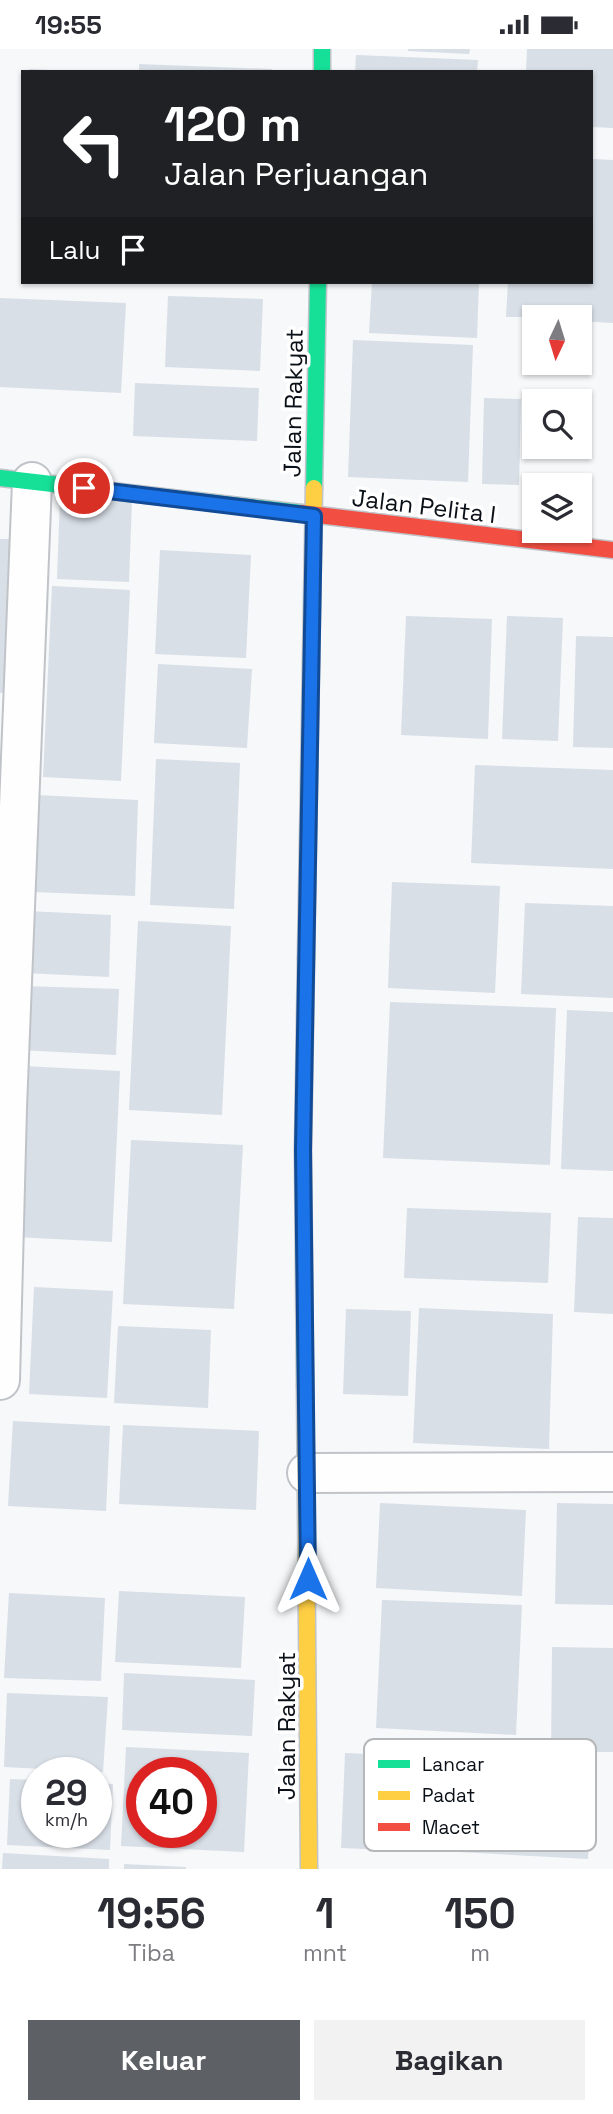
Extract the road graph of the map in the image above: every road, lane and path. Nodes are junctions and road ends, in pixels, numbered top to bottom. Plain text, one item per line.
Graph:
1 (322, 49) edge
2 (322, 70) edge
3 (318, 284) edge
4 (16, 480) edge
5 (314, 516) junction
6 (613, 550) edge
7 (0, 1380) edge
8 (613, 1472) edge
9 (307, 1473) junction
10 (309, 1869) edge

1 - 2 street
3 - 5 street, Jalan Rakyat
4 - 5 street, Jalan Pelita I
4 - 7 street
5 - 6 street, Jalan Pelita I
5 - 9 street, Jalan Rakyat
8 - 9 street
9 - 10 street, Jalan Rakyat

